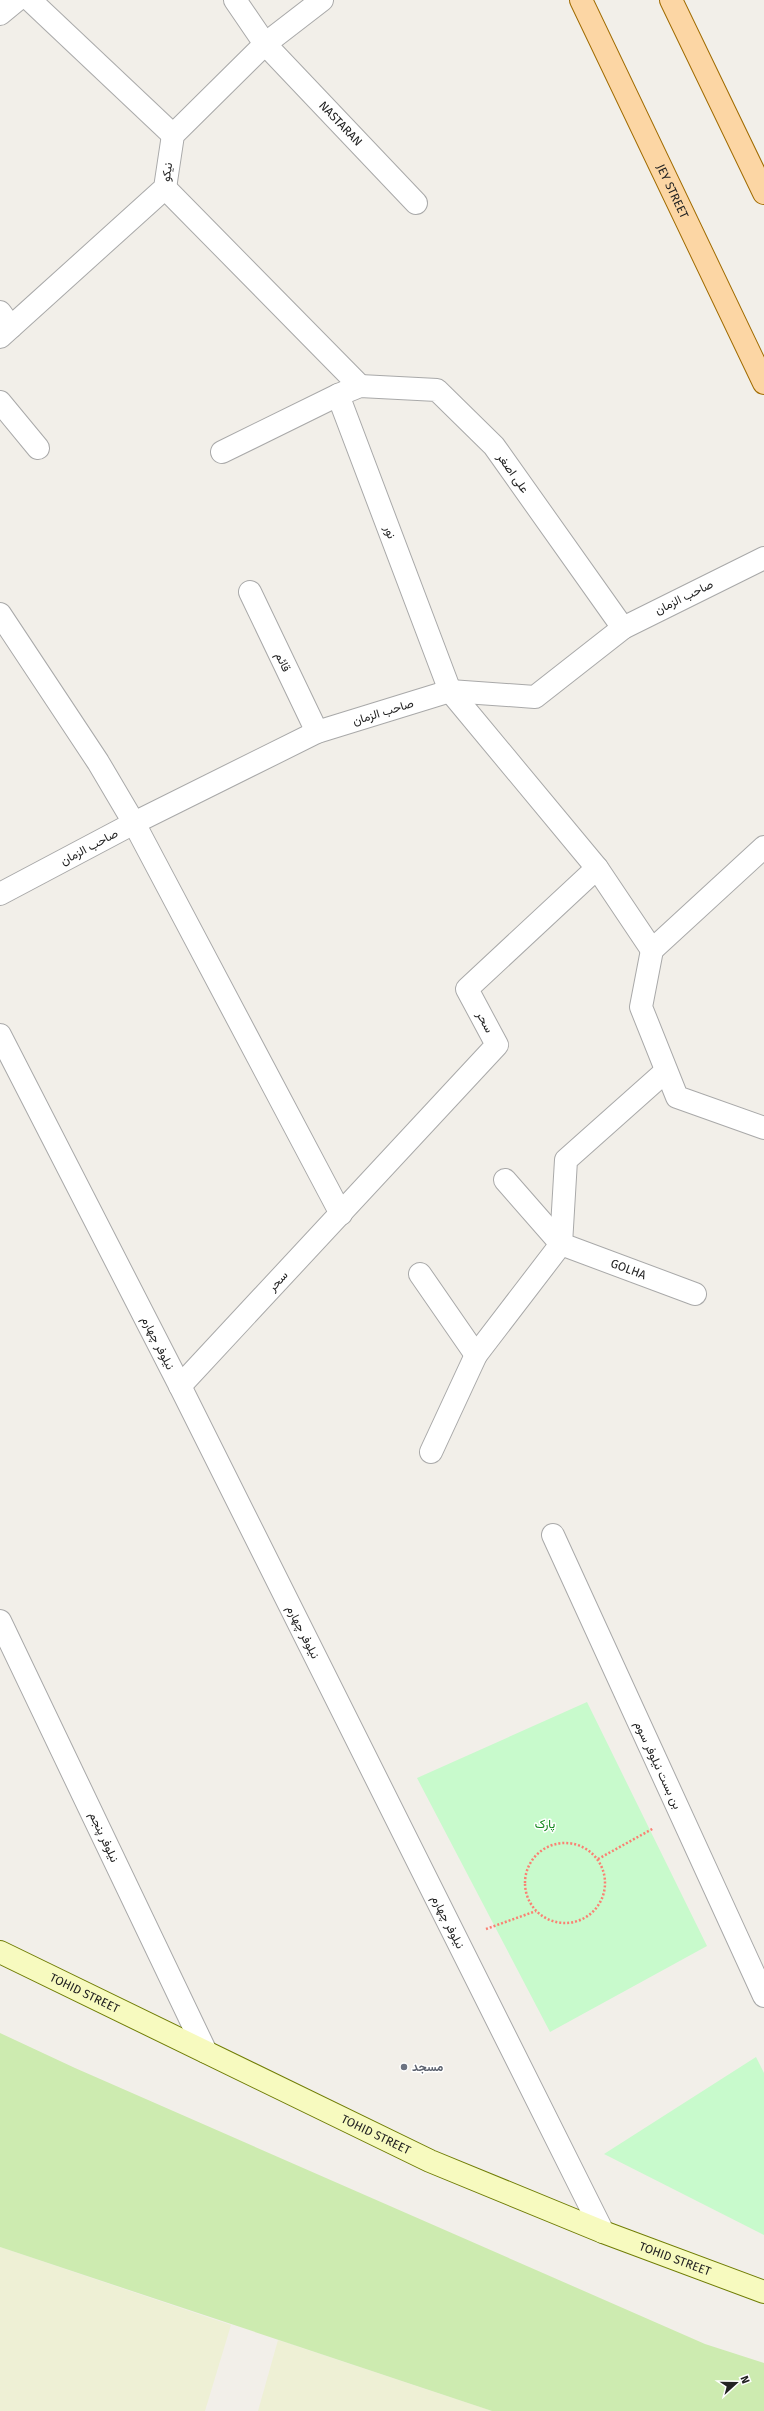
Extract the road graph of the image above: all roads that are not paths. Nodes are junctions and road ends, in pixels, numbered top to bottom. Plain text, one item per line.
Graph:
1 (17, 0) edge
2 (30, 0) edge
3 (235, 0) edge
4 (322, 0) edge
5 (581, 0) edge
6 (671, 0) edge
7 (0, 14) edge
8 (265, 44) junction
9 (173, 135) junction
10 (165, 188) junction
11 (764, 193) edge
12 (416, 203) dead end
13 (4, 326) edge
14 (764, 383) edge
15 (360, 386) junction
16 (338, 395) junction
17 (0, 402) edge
18 (38, 448) dead end
19 (222, 452) dead end
20 (764, 558) edge
21 (250, 592) dead end
22 (0, 614) edge
23 (623, 628) junction
24 (450, 692) junction
25 (317, 732) junction
26 (134, 823) junction
27 (764, 847) edge
28 (597, 868) junction
29 (0, 894) edge
30 (652, 950) junction
31 (0, 1035) edge
32 (666, 1071) junction
33 (764, 1128) edge
34 (505, 1180) dead end
35 (341, 1214) junction
36 (561, 1244) junction
37 (420, 1274) dead end
38 (695, 1294) dead end
39 (476, 1355) junction
40 (180, 1386) junction
41 (431, 1452) dead end
42 (553, 1534) dead end
43 (0, 1621) edge
44 (0, 1952) edge
45 (762, 1988) edge
46 (206, 2052) junction
47 (603, 2232) junction
48 (764, 2292) edge

1 - 7 street
2 - 9 street
3 - 8 street, NASTARAN
4 - 8 street
5 - 14 main road, JEY STREET
6 - 11 main road
8 - 9 street
8 - 12 street, NASTARAN
9 - 10 street, نیکو
10 - 13 street, نیکو
10 - 15 street
15 - 16 street
15 - 23 street, علی اصغر
16 - 19 street
16 - 24 street, نور
17 - 18 street
20 - 23 street, صاحب الزمان
21 - 25 street, قائم
22 - 26 street
23 - 24 street, صاحب الزمان
24 - 25 street, صاحب الزمان
24 - 28 street, نور
25 - 26 street, صاحب الزمان
26 - 29 street, صاحب الزمان
26 - 35 street
27 - 30 street
28 - 30 street
28 - 35 street, سحر
30 - 32 street
31 - 40 street, نیلوفر چهارم
32 - 33 street
32 - 36 street
34 - 36 street
35 - 40 street, سحر
36 - 38 street, GOLHA
36 - 39 street
37 - 39 street
39 - 41 street
40 - 47 street, نیلوفر چهارم
42 - 45 street, بن بست نیلوفر سوم
43 - 46 street, نیلوفر پنجم
44 - 46 main road, TOHID STREET
46 - 47 main road, TOHID STREET
47 - 48 main road, TOHID STREET

